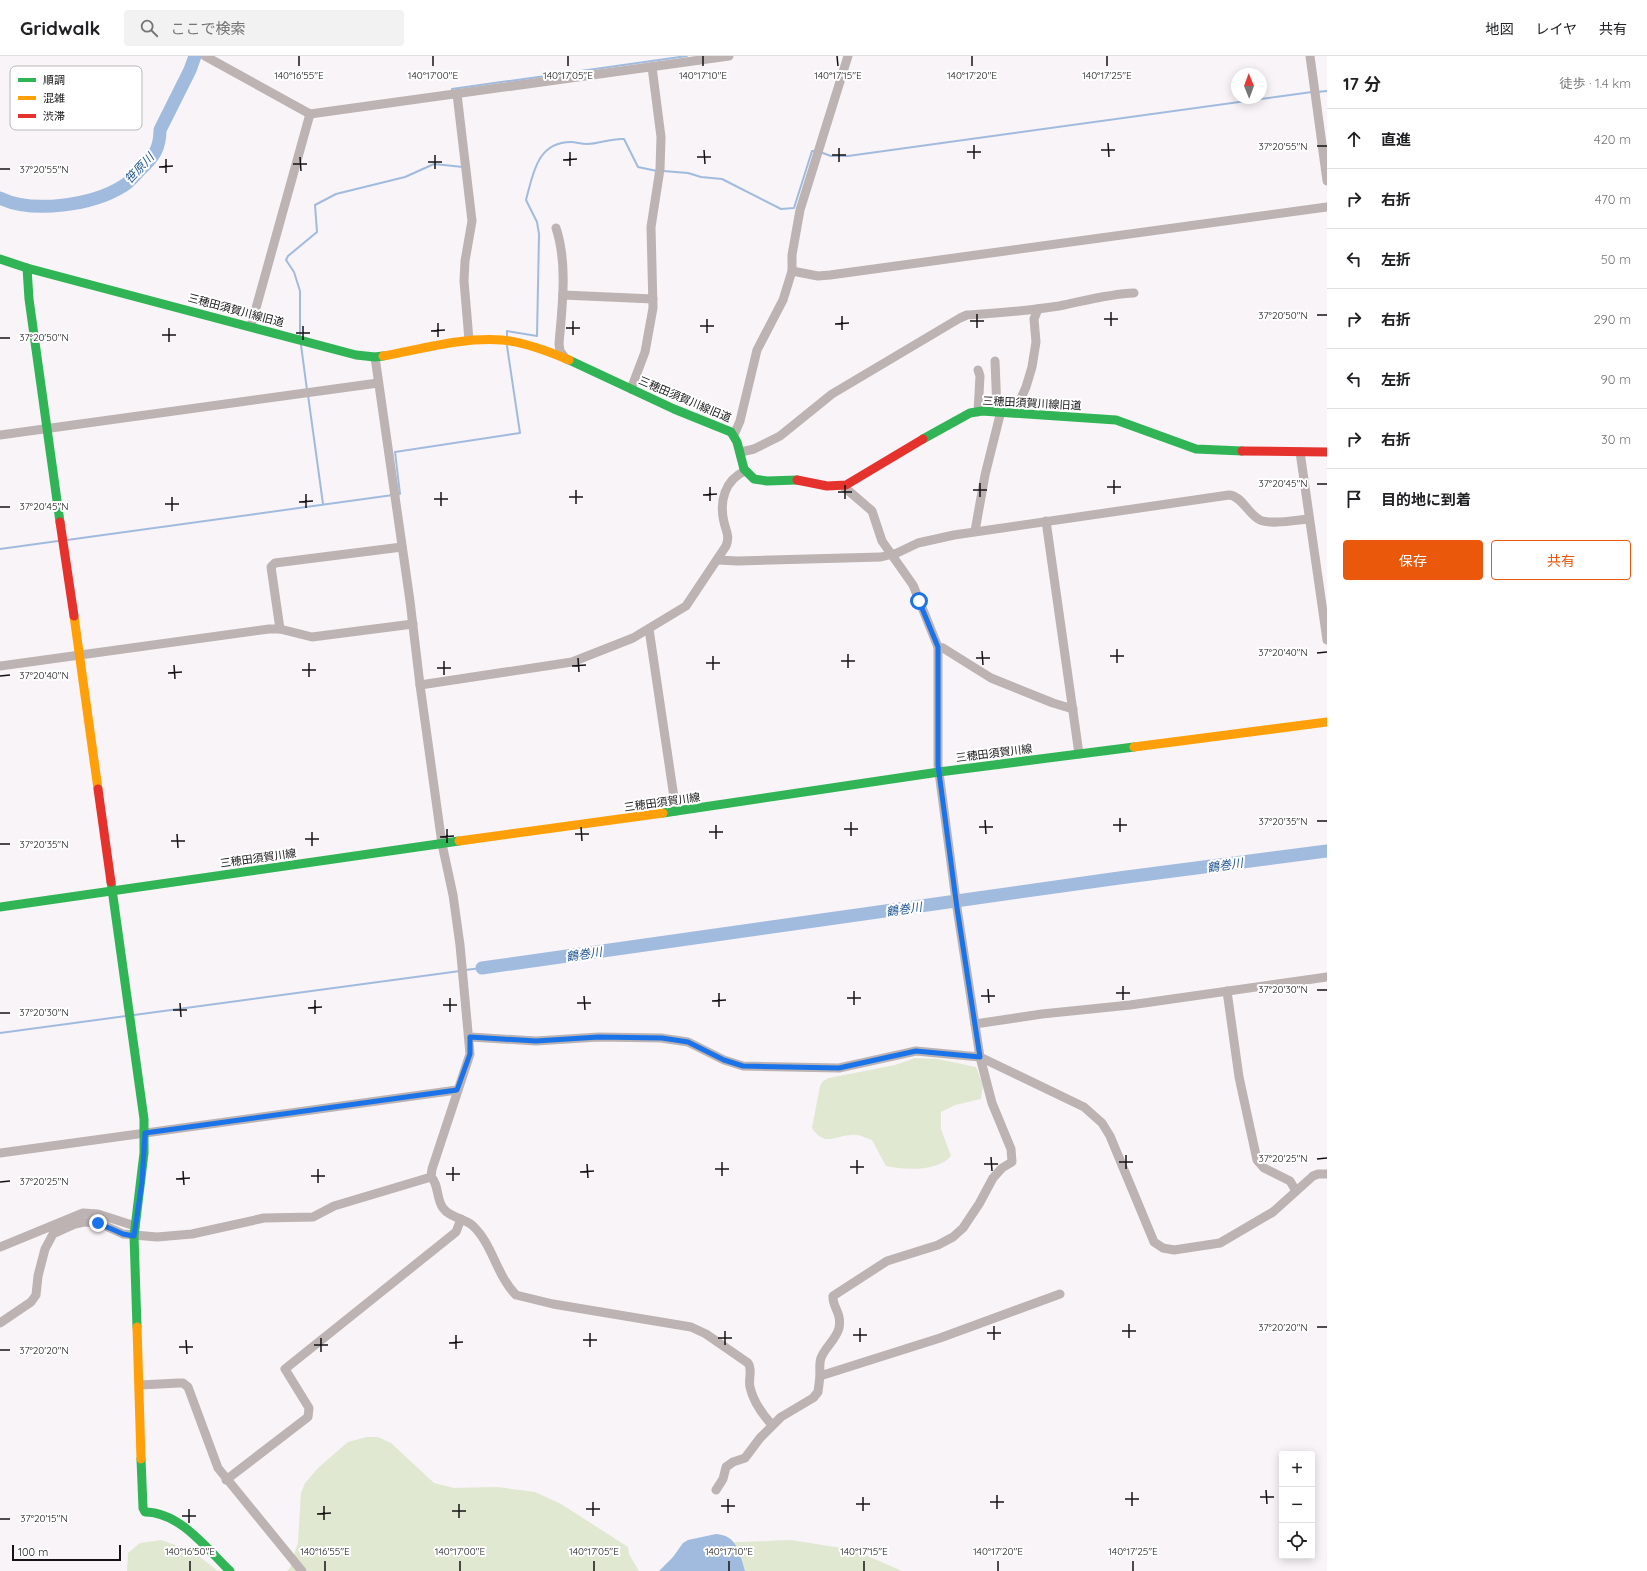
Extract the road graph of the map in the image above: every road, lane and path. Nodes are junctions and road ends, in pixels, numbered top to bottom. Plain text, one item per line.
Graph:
1 (729, 56) edge
2 (848, 56) edge
3 (1310, 56) edge
4 (209, 58) edge
5 (652, 67) junction
6 (457, 94) junction
7 (310, 114) junction
8 (1327, 181) edge
9 (1327, 207) edge
10 (556, 228) dead end
11 (0, 259) edge
12 (27, 268) junction
13 (792, 271) junction
14 (1134, 293) dead end
15 (562, 295) junction
16 (653, 299) junction
17 (1038, 309) junction
18 (251, 326) junction
19 (469, 340) junction
20 (375, 357) junction
21 (566, 359) junction
22 (995, 361) dead end
23 (978, 370) dead end
24 (378, 383) junction
25 (631, 389) junction
26 (999, 411) junction
27 (978, 412) junction
28 (1015, 412) junction
29 (48, 429) junction
30 (0, 435) edge
31 (734, 435) junction
32 (741, 452) junction
33 (1300, 452) junction
34 (1327, 452) edge
35 (746, 471) junction
36 (842, 486) junction
37 (1308, 519) junction
38 (1046, 521) junction
39 (975, 532) junction
40 (402, 547) junction
41 (892, 554) junction
42 (717, 560) junction
43 (413, 624) junction
44 (280, 629) junction
45 (649, 629) junction
46 (1327, 640) edge
47 (938, 647) junction
48 (79, 656) junction
49 (0, 666) edge
50 (420, 685) junction
51 (1073, 709) junction
52 (1327, 722) edge
53 (1080, 754) junction
54 (940, 772) junction
55 (676, 812) junction
56 (442, 844) junction
57 (111, 892) junction
58 (0, 907) edge
59 (1327, 977) edge
60 (1227, 991) junction
61 (975, 1024) junction
62 (470, 1037) junction
63 (980, 1057) junction
64 (457, 1090) junction
65 (145, 1133) junction
66 (0, 1153) edge
67 (1327, 1174) edge
68 (431, 1177) junction
69 (1296, 1191) junction
70 (461, 1219) junction
71 (134, 1231) junction
72 (0, 1247) edge
73 (1060, 1294) dead end
74 (0, 1323) edge
75 (820, 1376) junction
76 (140, 1385) junction
77 (772, 1425) junction
78 (226, 1480) junction
79 (716, 1490) dead end
80 (230, 1571) edge
81 (302, 1571) edge

1 - 5 street
2 - 13 street
3 - 8 street
4 - 7 street
5 - 6 street
5 - 16 street
6 - 7 street
6 - 19 street
7 - 18 street
9 - 13 street
10 - 15 street
11 - 12 street, 三穂田須賀川線旧道
12 - 18 street, 三穂田須賀川線旧道
12 - 29 street
13 - 31 street
14 - 17 street
15 - 16 street
15 - 21 street
16 - 25 street
17 - 28 street
17 - 32 street
18 - 20 street, 三穂田須賀川線旧道
19 - 20 street, 三穂田須賀川線旧道
19 - 21 street, 三穂田須賀川線旧道
20 - 24 street
21 - 25 street, 三穂田須賀川線旧道
22 - 26 street
23 - 27 street
24 - 29 street
24 - 40 street
25 - 31 street, 三穂田須賀川線旧道
26 - 27 street, 三穂田須賀川線旧道
26 - 28 street, 三穂田須賀川線旧道
26 - 39 street
27 - 36 street, 三穂田須賀川線旧道
28 - 33 street, 三穂田須賀川線旧道
29 - 30 street
29 - 48 street
31 - 32 street, 三穂田須賀川線旧道
32 - 35 street, 三穂田須賀川線旧道
33 - 34 street, 三穂田須賀川線旧道
33 - 37 street
35 - 36 street, 三穂田須賀川線旧道
35 - 42 street
36 - 41 street
37 - 38 street
37 - 46 street
38 - 39 street
38 - 51 street
39 - 41 street
40 - 43 street
40 - 44 street
41 - 42 street
41 - 47 street
42 - 45 street
43 - 44 street
43 - 50 street
44 - 48 street
45 - 50 street
45 - 55 street
47 - 51 street
47 - 54 street
48 - 49 street
48 - 57 street
50 - 56 street
51 - 53 street
52 - 53 street, 三穂田須賀川線
53 - 54 street, 三穂田須賀川線
54 - 55 street, 三穂田須賀川線
54 - 61 street
55 - 56 street, 三穂田須賀川線
56 - 57 street, 三穂田須賀川線
56 - 62 street
57 - 58 street, 三穂田須賀川線
57 - 65 street
59 - 60 street
60 - 61 street
60 - 69 street
61 - 63 street
62 - 63 street
62 - 64 street
63 - 69 street
63 - 75 street
64 - 65 street
64 - 68 street
65 - 66 street
65 - 71 street
67 - 69 street
68 - 70 street
68 - 71 street
70 - 77 street
70 - 78 street
71 - 72 street
71 - 74 street
71 - 76 street
73 - 75 street
75 - 77 street
76 - 78 street
76 - 80 street
77 - 79 street
78 - 81 street

